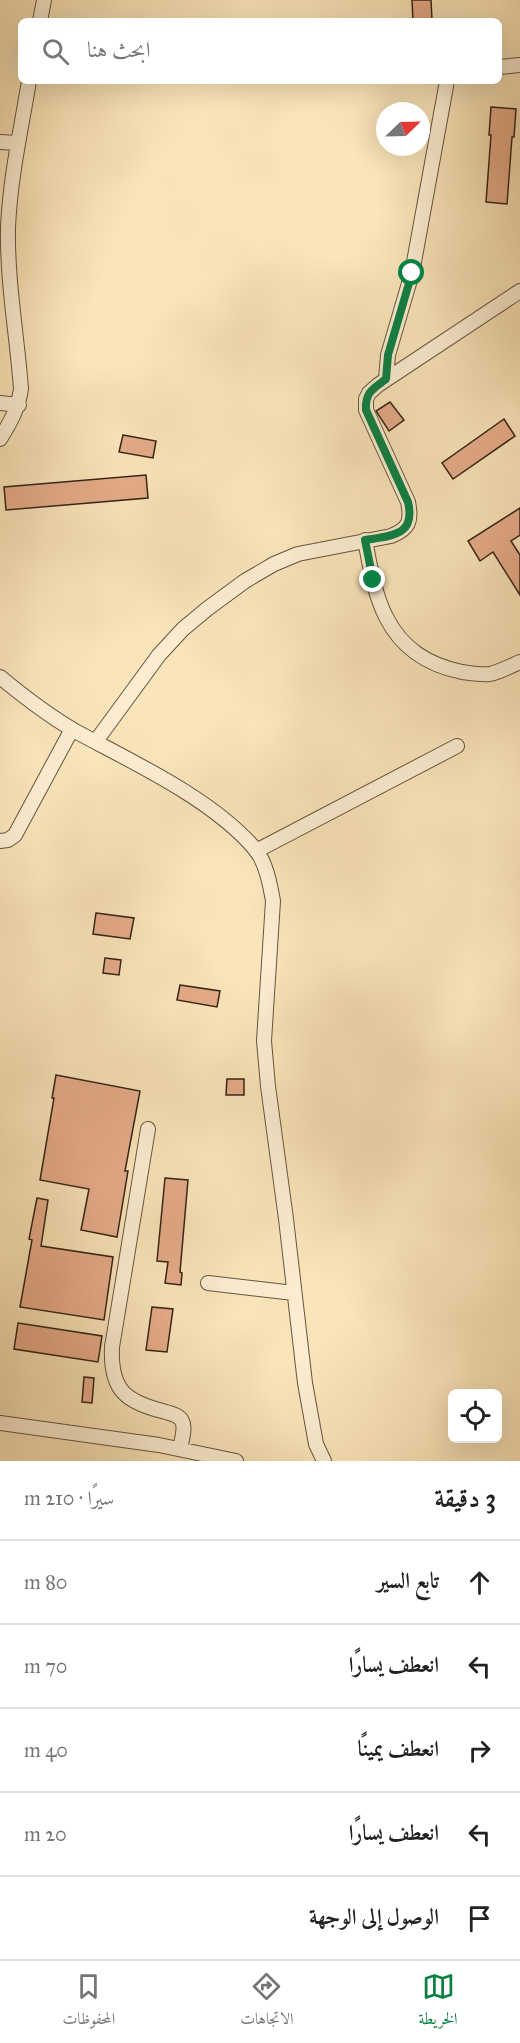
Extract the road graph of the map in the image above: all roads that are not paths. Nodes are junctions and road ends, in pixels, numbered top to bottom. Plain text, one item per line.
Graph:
1 (44, 0) edge
2 (41, 18) edge
3 (520, 65) edge
4 (502, 67) edge
5 (28, 84) edge
6 (446, 84) edge
7 (0, 142) edge
8 (18, 143) junction
9 (4, 275) edge
10 (520, 291) edge
11 (386, 379) junction
12 (0, 403) edge
13 (19, 405) junction
14 (0, 439) edge
15 (365, 540) junction
16 (520, 662) edge
17 (0, 677) edge
18 (72, 729) junction
19 (96, 741) junction
20 (458, 746) dead end
21 (0, 841) edge
22 (256, 850) junction
23 (148, 1129) dead end
24 (208, 1283) dead end
25 (294, 1293) junction
26 (0, 1423) edge
27 (180, 1449) junction
28 (236, 1461) edge
29 (324, 1461) edge

1 - 2 street
3 - 4 street
5 - 8 street
6 - 11 street
7 - 8 street
8 - 9 street
9 - 13 street
10 - 11 street
11 - 15 street
12 - 13 street
13 - 14 street
15 - 16 street
15 - 19 street
17 - 18 street
18 - 19 street
18 - 21 street
19 - 22 street
20 - 22 street
22 - 25 street
23 - 27 street
24 - 25 street
25 - 29 street
26 - 27 street
27 - 28 street

